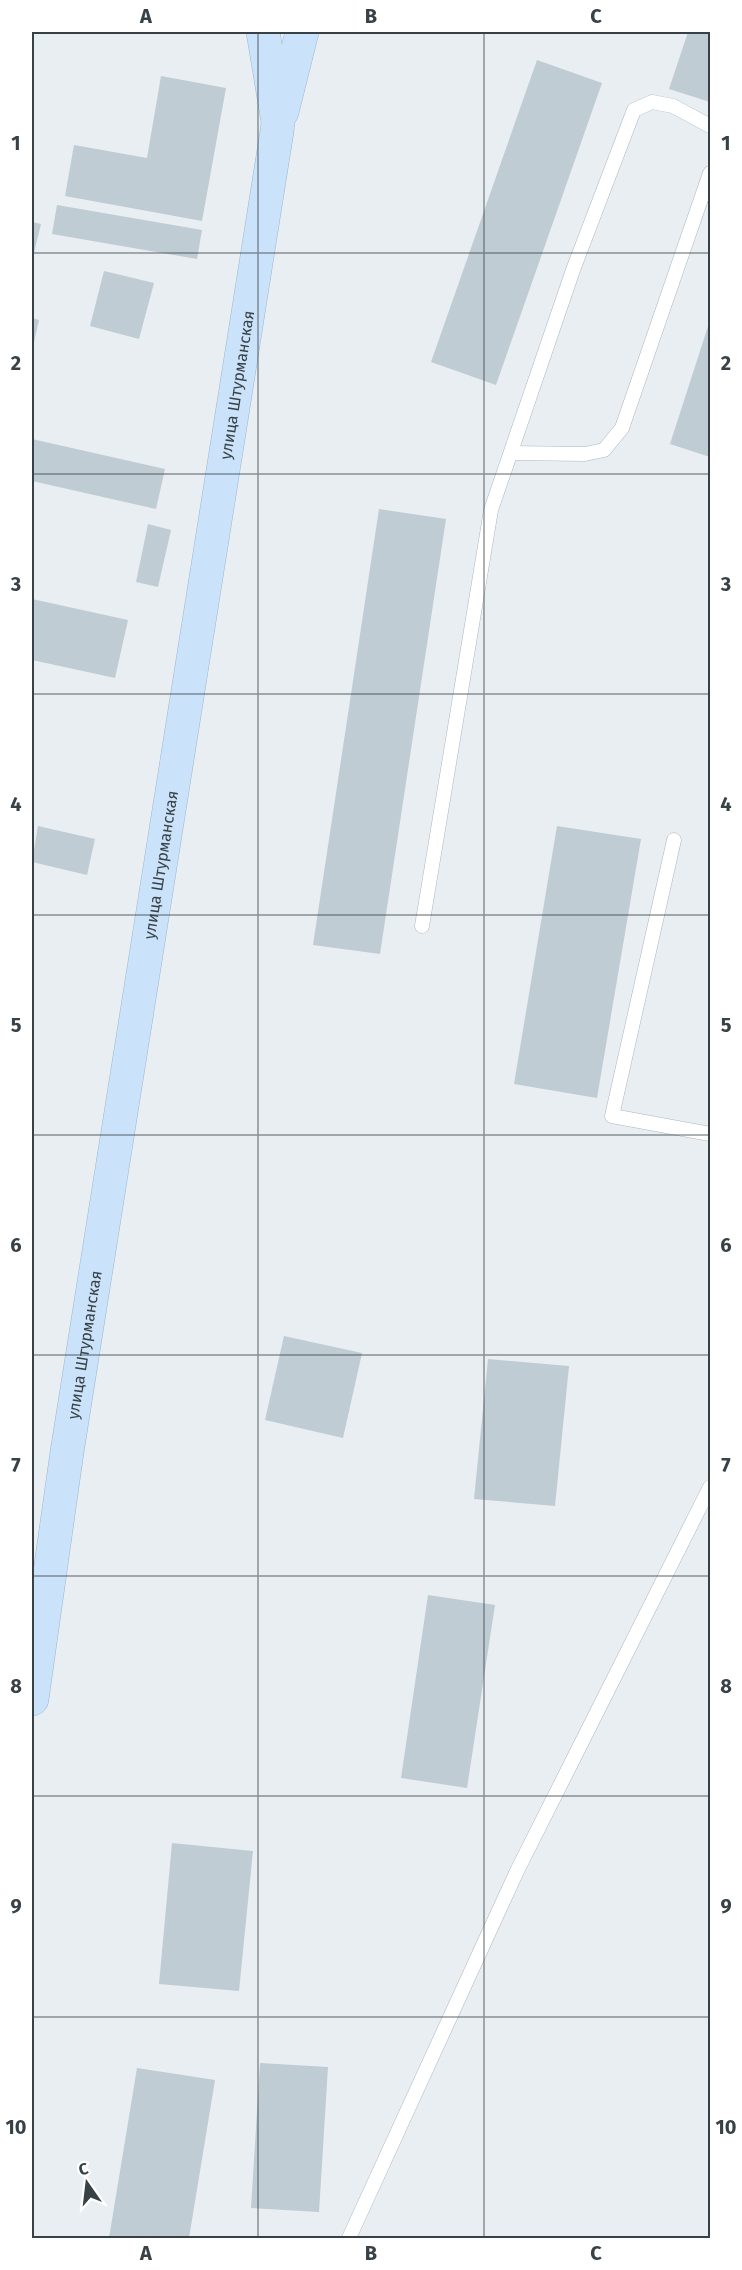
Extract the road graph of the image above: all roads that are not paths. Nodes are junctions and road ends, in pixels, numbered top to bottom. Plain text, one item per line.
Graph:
1 (263, 32) edge
2 (302, 32) edge
3 (711, 126) edge
4 (277, 131) junction
5 (711, 173) edge
6 (511, 453) junction
7 (675, 840) dead end
8 (422, 926) dead end
9 (711, 1134) edge
10 (711, 1487) edge
11 (32, 1698) edge
12 (350, 2238) edge

1 - 4 main road, улица Штурманская
2 - 4 main road
3 - 6 lane
4 - 11 main road, улица Штурманская
5 - 6 lane
6 - 8 lane
7 - 9 lane
10 - 12 lane

